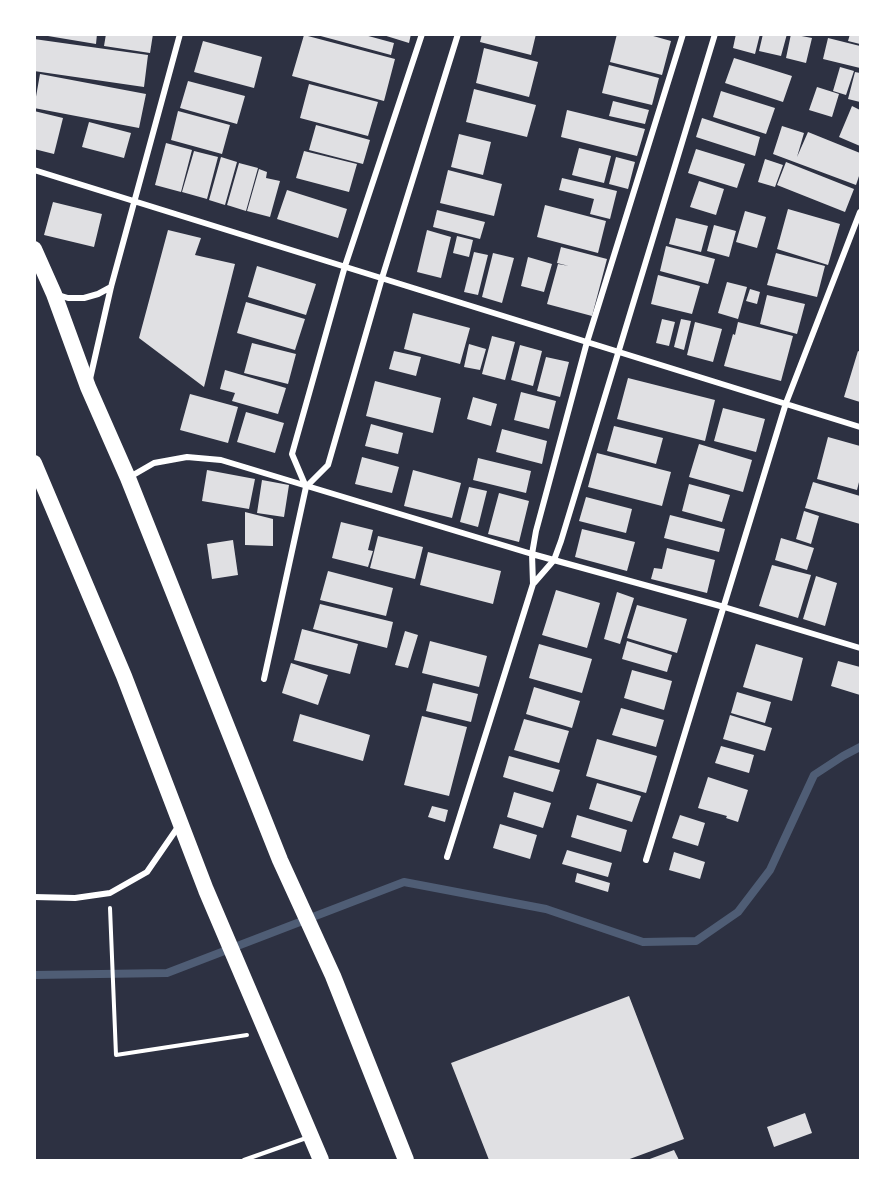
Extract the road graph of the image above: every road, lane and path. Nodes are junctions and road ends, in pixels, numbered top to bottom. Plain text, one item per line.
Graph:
1 (180, 34) edge
2 (422, 34) edge
3 (458, 34) edge
4 (682, 34) edge
5 (715, 34) edge
6 (34, 170) edge
7 (135, 201) junction
8 (861, 212) edge
9 (34, 249) edge
10 (345, 266) junction
11 (382, 278) junction
12 (111, 287) junction
13 (54, 294) junction
14 (587, 342) junction
15 (617, 351) junction
16 (88, 387) junction
17 (786, 403) junction
18 (861, 427) edge
19 (34, 463) edge
20 (128, 478) junction
21 (306, 487) junction
22 (532, 554) junction
23 (554, 560) junction
24 (533, 584) junction
25 (724, 607) junction
26 (861, 648) edge
27 (264, 679) dead end
28 (180, 824) junction
29 (447, 857) dead end
30 (646, 860) dead end
31 (34, 897) edge
32 (110, 918) dead end
33 (265, 1032) junction
34 (310, 1136) junction
35 (244, 1161) edge
36 (321, 1161) edge
37 (406, 1161) edge

1 - 7 street
2 - 10 street
3 - 11 street
4 - 14 street
5 - 15 street
6 - 7 street
7 - 10 street
7 - 12 street
8 - 17 street
9 - 13 highway
10 - 11 street
10 - 21 street
11 - 14 street
11 - 21 street
12 - 13 street
12 - 16 street
13 - 16 highway
14 - 15 street
14 - 22 street
15 - 17 street
15 - 23 street
16 - 20 highway
17 - 18 street
17 - 25 street
19 - 28 highway
20 - 21 street
20 - 37 highway
21 - 22 street
21 - 27 street
22 - 23 street
22 - 24 street
23 - 24 street
23 - 25 street
24 - 29 street
25 - 26 street
25 - 30 street
28 - 31 street
28 - 33 highway
32 - 33 path
33 - 34 highway
34 - 35 lane
34 - 36 highway

